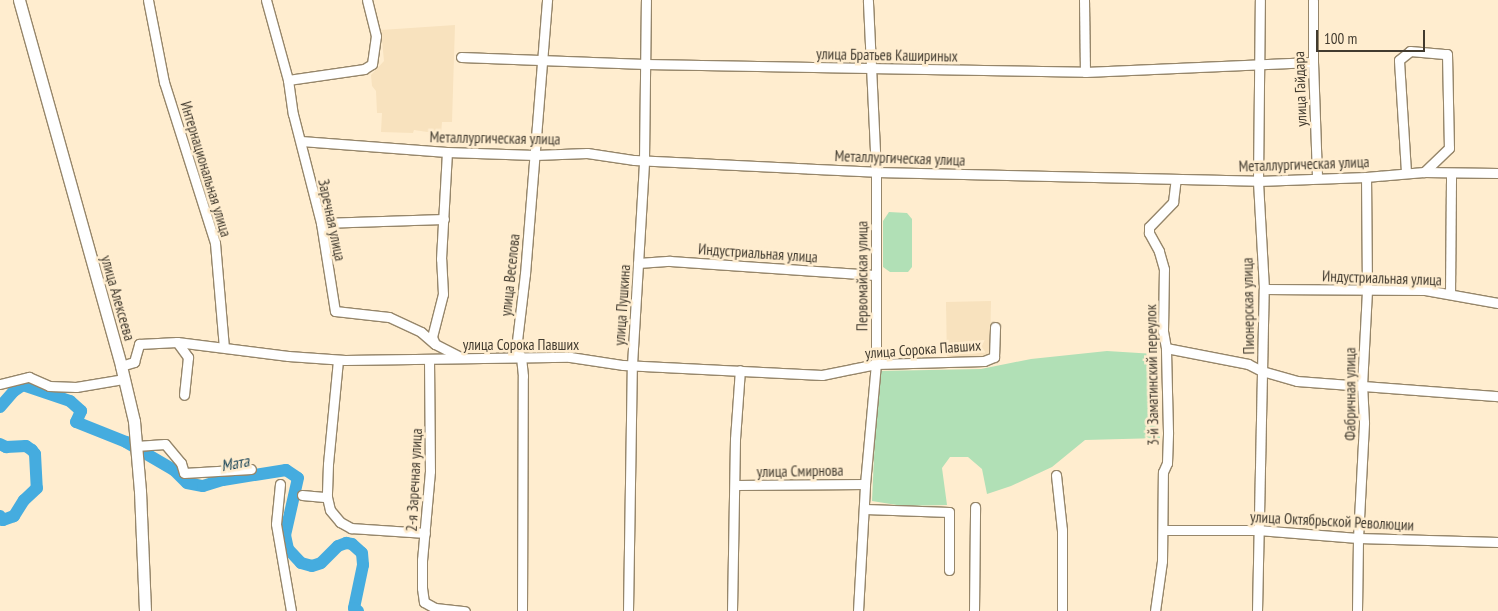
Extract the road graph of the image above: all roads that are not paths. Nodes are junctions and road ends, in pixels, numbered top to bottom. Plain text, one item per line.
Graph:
1 (19, 0) edge
2 (148, 0) edge
3 (266, 0) edge
4 (367, 0) edge
5 (547, 0) edge
6 (646, 0) edge
7 (868, 0) edge
8 (1084, 0) edge
9 (1260, 0) edge
10 (1313, 0) edge
11 (461, 57) dead end
12 (543, 61) junction
13 (1312, 62) junction
14 (645, 64) junction
15 (1258, 65) junction
16 (871, 69) junction
17 (1085, 72) junction
18 (288, 80) junction
19 (301, 141) junction
20 (447, 152) junction
21 (535, 155) junction
22 (644, 160) junction
23 (876, 172) junction
24 (1406, 172) junction
25 (1424, 172) junction
26 (1498, 172) edge
27 (1451, 173) junction
28 (1366, 177) junction
29 (1317, 178) junction
30 (1176, 179) junction
31 (1258, 181) junction
32 (444, 219) junction
33 (321, 223) junction
34 (638, 263) junction
35 (875, 275) junction
36 (1367, 288) junction
37 (1264, 289) junction
38 (1450, 294) junction
39 (1498, 303) edge
40 (995, 327) dead end
41 (177, 342) junction
42 (435, 344) junction
43 (224, 347) junction
44 (1166, 348) junction
45 (520, 357) junction
46 (463, 358) junction
47 (429, 359) junction
48 (338, 360) junction
49 (876, 364) junction
50 (632, 365) junction
51 (121, 366) junction
52 (740, 370) junction
53 (1262, 371) junction
54 (124, 379) junction
55 (0, 384) edge
56 (1362, 386) junction
57 (184, 395) dead end
58 (1498, 396) edge
59 (136, 448) junction
60 (251, 469) dead end
61 (1056, 475) dead end
62 (280, 484) dead end
63 (865, 484) junction
64 (736, 485) junction
65 (302, 495) dead end
66 (327, 497) junction
67 (975, 508) dead end
68 (865, 509) junction
69 (1164, 530) junction
70 (1258, 530) junction
71 (425, 533) junction
72 (1358, 538) junction
73 (1498, 542) edge
74 (949, 570) dead end
75 (423, 606) edge
76 (145, 611) edge
77 (290, 611) edge
78 (465, 611) edge
79 (522, 611) edge
80 (628, 611) edge
81 (732, 611) edge
82 (858, 611) edge
83 (974, 611) edge
84 (1062, 611) edge
85 (1155, 611) edge
86 (1258, 611) edge
87 (1357, 611) edge

1 - 51 main road, улица Алексеева
2 - 43 street, Интернациональная улица
3 - 18 street, Заречная улица
4 - 18 street
5 - 12 street, улица Веселова
6 - 14 street, улица Пушкина
7 - 16 street, Первомайская улица
8 - 17 street
9 - 15 street, Пионерская улица
10 - 13 street, улица Гайдара
11 - 12 street, улица Братьев Кашириных
12 - 14 street, улица Братьев Кашириных
12 - 21 street, улица Веселова
13 - 15 street, улица Братьев Кашириных
13 - 29 street, улица Гайдара
14 - 16 street, улица Братьев Кашириных
14 - 22 street, улица Пушкина
15 - 17 street, улица Братьев Кашириных
15 - 31 street, Пионерская улица
16 - 17 street, улица Братьев Кашириных
16 - 23 street, Первомайская улица
18 - 19 street, Заречная улица
19 - 20 street, Металлургическая улица
19 - 33 street, Заречная улица
20 - 21 street, Металлургическая улица
20 - 32 street
21 - 22 street, Металлургическая улица
21 - 45 street, улица Веселова
22 - 23 street, Металлургическая улица
22 - 34 street, улица Пушкина
23 - 30 street, Металлургическая улица
23 - 35 street, Первомайская улица
24 - 25 street, Металлургическая улица
24 - 25 street
24 - 28 street, Металлургическая улица
25 - 27 street, Металлургическая улица
26 - 27 street, Металлургическая улица
27 - 38 street
28 - 29 street, Металлургическая улица
28 - 36 street, Фабричная улица
29 - 31 street, Металлургическая улица
30 - 31 street, Металлургическая улица
30 - 44 street, 3-й Заматинский переулок
31 - 37 street, Пионерская улица
32 - 33 street
32 - 42 street
33 - 42 street, Заречная улица
34 - 35 street, Индустриальная улица
34 - 50 street, улица Пушкина
35 - 49 street, Первомайская улица
36 - 37 street, Индустриальная улица
36 - 38 street, Индустриальная улица
36 - 56 street, Фабричная улица
37 - 53 street, Пионерская улица
38 - 39 street, Индустриальная улица
40 - 49 street, улица Сорока Павших
41 - 43 street, улица Сорока Павших
41 - 51 street, улица Сорока Павших
41 - 57 street
42 - 46 street, Заречная улица
43 - 48 street, улица Сорока Павших
44 - 53 street
44 - 69 street, 3-й Заматинский переулок
45 - 46 street, улица Сорока Павших
45 - 50 street, улица Сорока Павших
45 - 79 street, улица Веселова
46 - 47 street, улица Сорока Павших
47 - 48 street, улица Сорока Павших
47 - 71 street, 2-я Заречная улица
48 - 66 street
49 - 52 street, улица Сорока Павших
49 - 63 street, Первомайская улица
50 - 52 street, улица Сорока Павших
50 - 80 street, улица Пушкина
51 - 54 main road, улица Алексеева
52 - 64 street, улица Смирнова
53 - 56 street
53 - 70 street, Пионерская улица
54 - 55 street
54 - 59 main road, улица Алексеева
56 - 58 street
56 - 72 street, Фабричная улица
59 - 60 street
59 - 76 main road, улица Алексеева
61 - 84 street
62 - 77 street
63 - 64 street, улица Смирнова
63 - 68 street, Первомайская улица
64 - 81 street, улица Смирнова
65 - 66 street
66 - 71 street
67 - 83 street
68 - 74 street
68 - 82 street, Первомайская улица
69 - 70 street, улица Октябрьской Революции
69 - 85 street, 3-й Заматинский переулок
70 - 72 street, улица Октябрьской Революции
70 - 86 street, Пионерская улица
71 - 75 street, 2-я Заречная улица
72 - 73 street, улица Октябрьской Революции
72 - 87 street, Фабричная улица
75 - 78 street, 2-я Заречная улица

